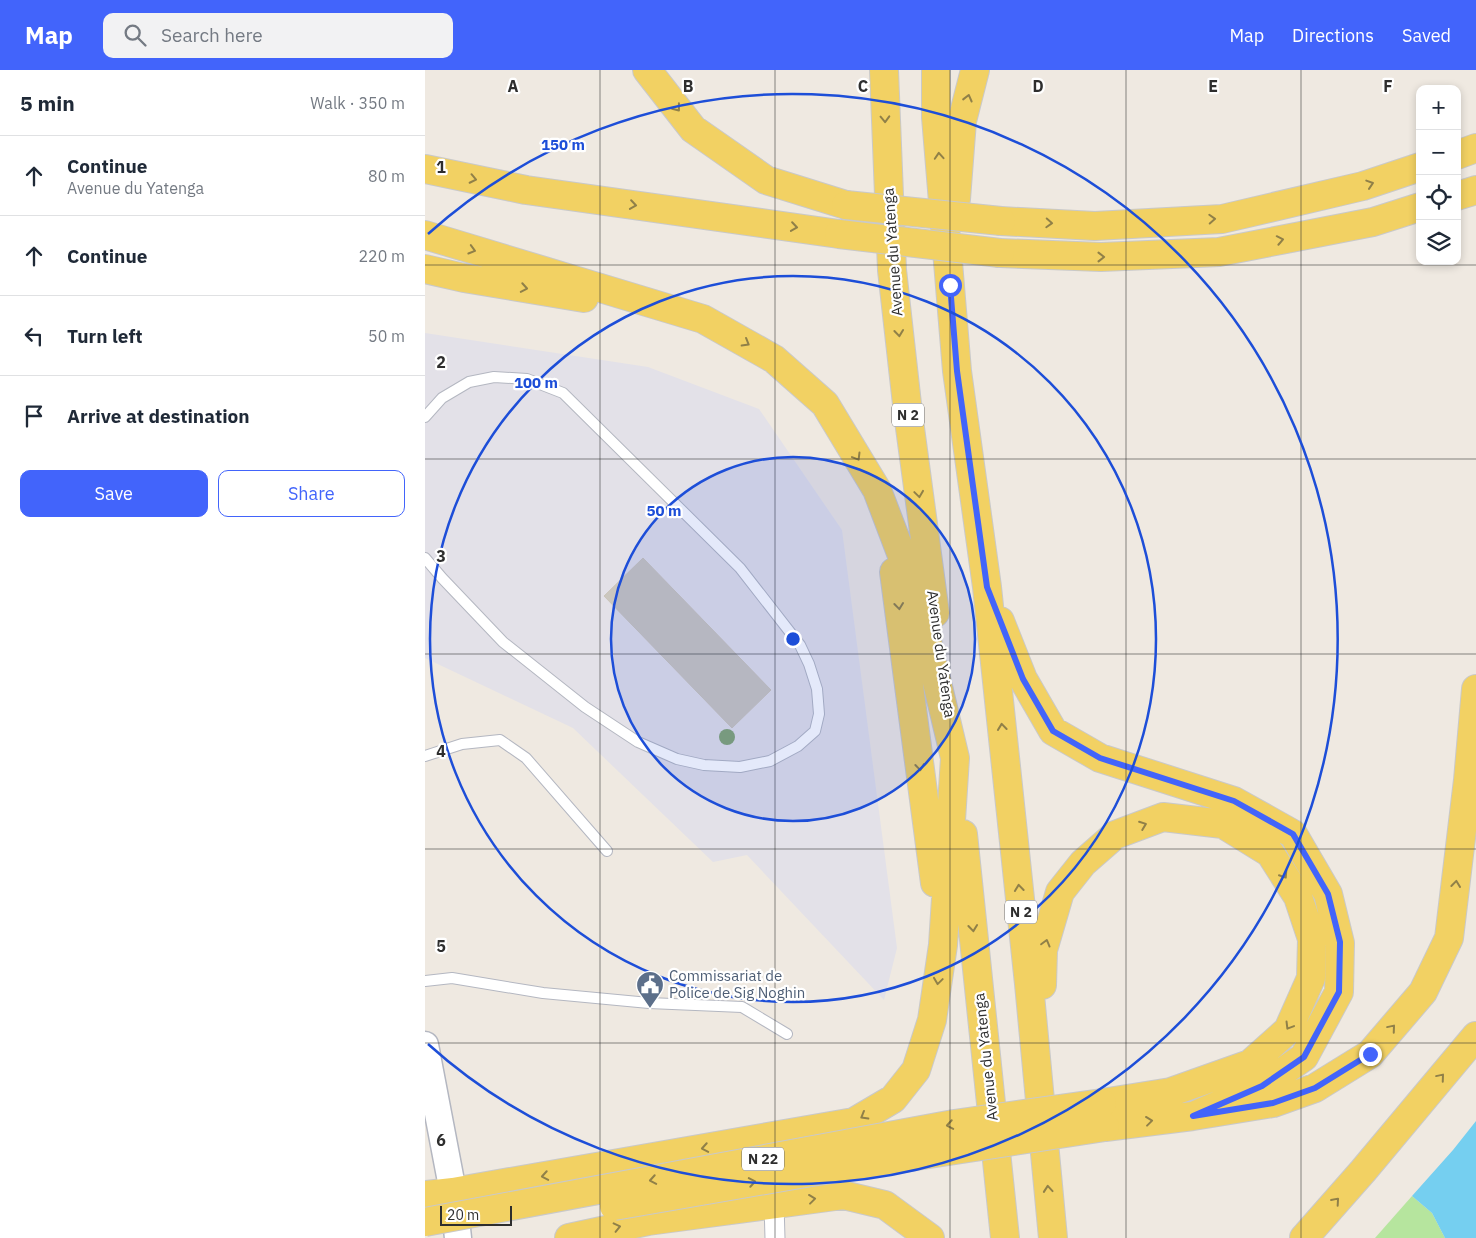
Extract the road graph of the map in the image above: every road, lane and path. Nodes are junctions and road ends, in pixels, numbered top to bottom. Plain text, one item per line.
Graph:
1 (647, 70) edge
2 (884, 70) edge
3 (936, 70) edge
4 (975, 70) edge
5 (1476, 148) edge
6 (1461, 154) edge
7 (1416, 168) edge
8 (425, 169) edge
9 (1476, 190) edge
10 (1461, 195) edge
11 (1416, 208) edge
12 (425, 236) edge
13 (425, 269) edge
14 (950, 285) junction
15 (703, 319) junction
16 (425, 417) edge
17 (877, 490) junction
18 (425, 558) edge
19 (987, 587) junction
20 (1476, 689) edge
21 (425, 756) edge
22 (955, 758) junction
23 (607, 851) dead end
24 (943, 946) junction
25 (425, 981) edge
26 (787, 1034) dead end
27 (1476, 1036) edge
28 (425, 1045) edge
29 (1038, 1079) junction
30 (1104, 1115) junction
31 (1193, 1116) junction
32 (453, 1192) junction
33 (425, 1195) edge
34 (774, 1204) junction
35 (425, 1222) edge
36 (427, 1238) edge
37 (458, 1238) edge
38 (569, 1238) edge
39 (775, 1238) edge
40 (930, 1238) edge
41 (1005, 1238) edge
42 (1053, 1238) edge
43 (1304, 1238) edge

1 -> 7 main road, bridge
2 -> 22 main road, Avenue du Yatenga / N 2
14 -> 3 main road, N 2
14 -> 4 main road
5 - 6 main road
8 -> 11 main road, bridge
9 - 10 main road
12 -> 15 main road
13 -> 15 main road
14 - 19 main road, N 2
15 -> 17 main road
16 - 18 lane
17 - 22 main road
17 -> 24 main road
29 -> 19 main road, N 2
19 - 31 main road
31 -> 20 main road
21 - 23 lane
22 - 24 main road
22 -> 41 main road, Avenue du Yatenga / N 2
24 -> 32 main road
25 - 26 lane
43 -> 27 main road
28 - 32 street
29 -> 30 main road
42 -> 29 main road, N 2
30 -> 31 main road
30 -> 35 main road, N 22, bridge
36 -> 30 main road, N 22, bridge
32 - 33 main road
32 - 37 street
38 -> 34 main road
34 - 39 street
34 -> 40 main road

